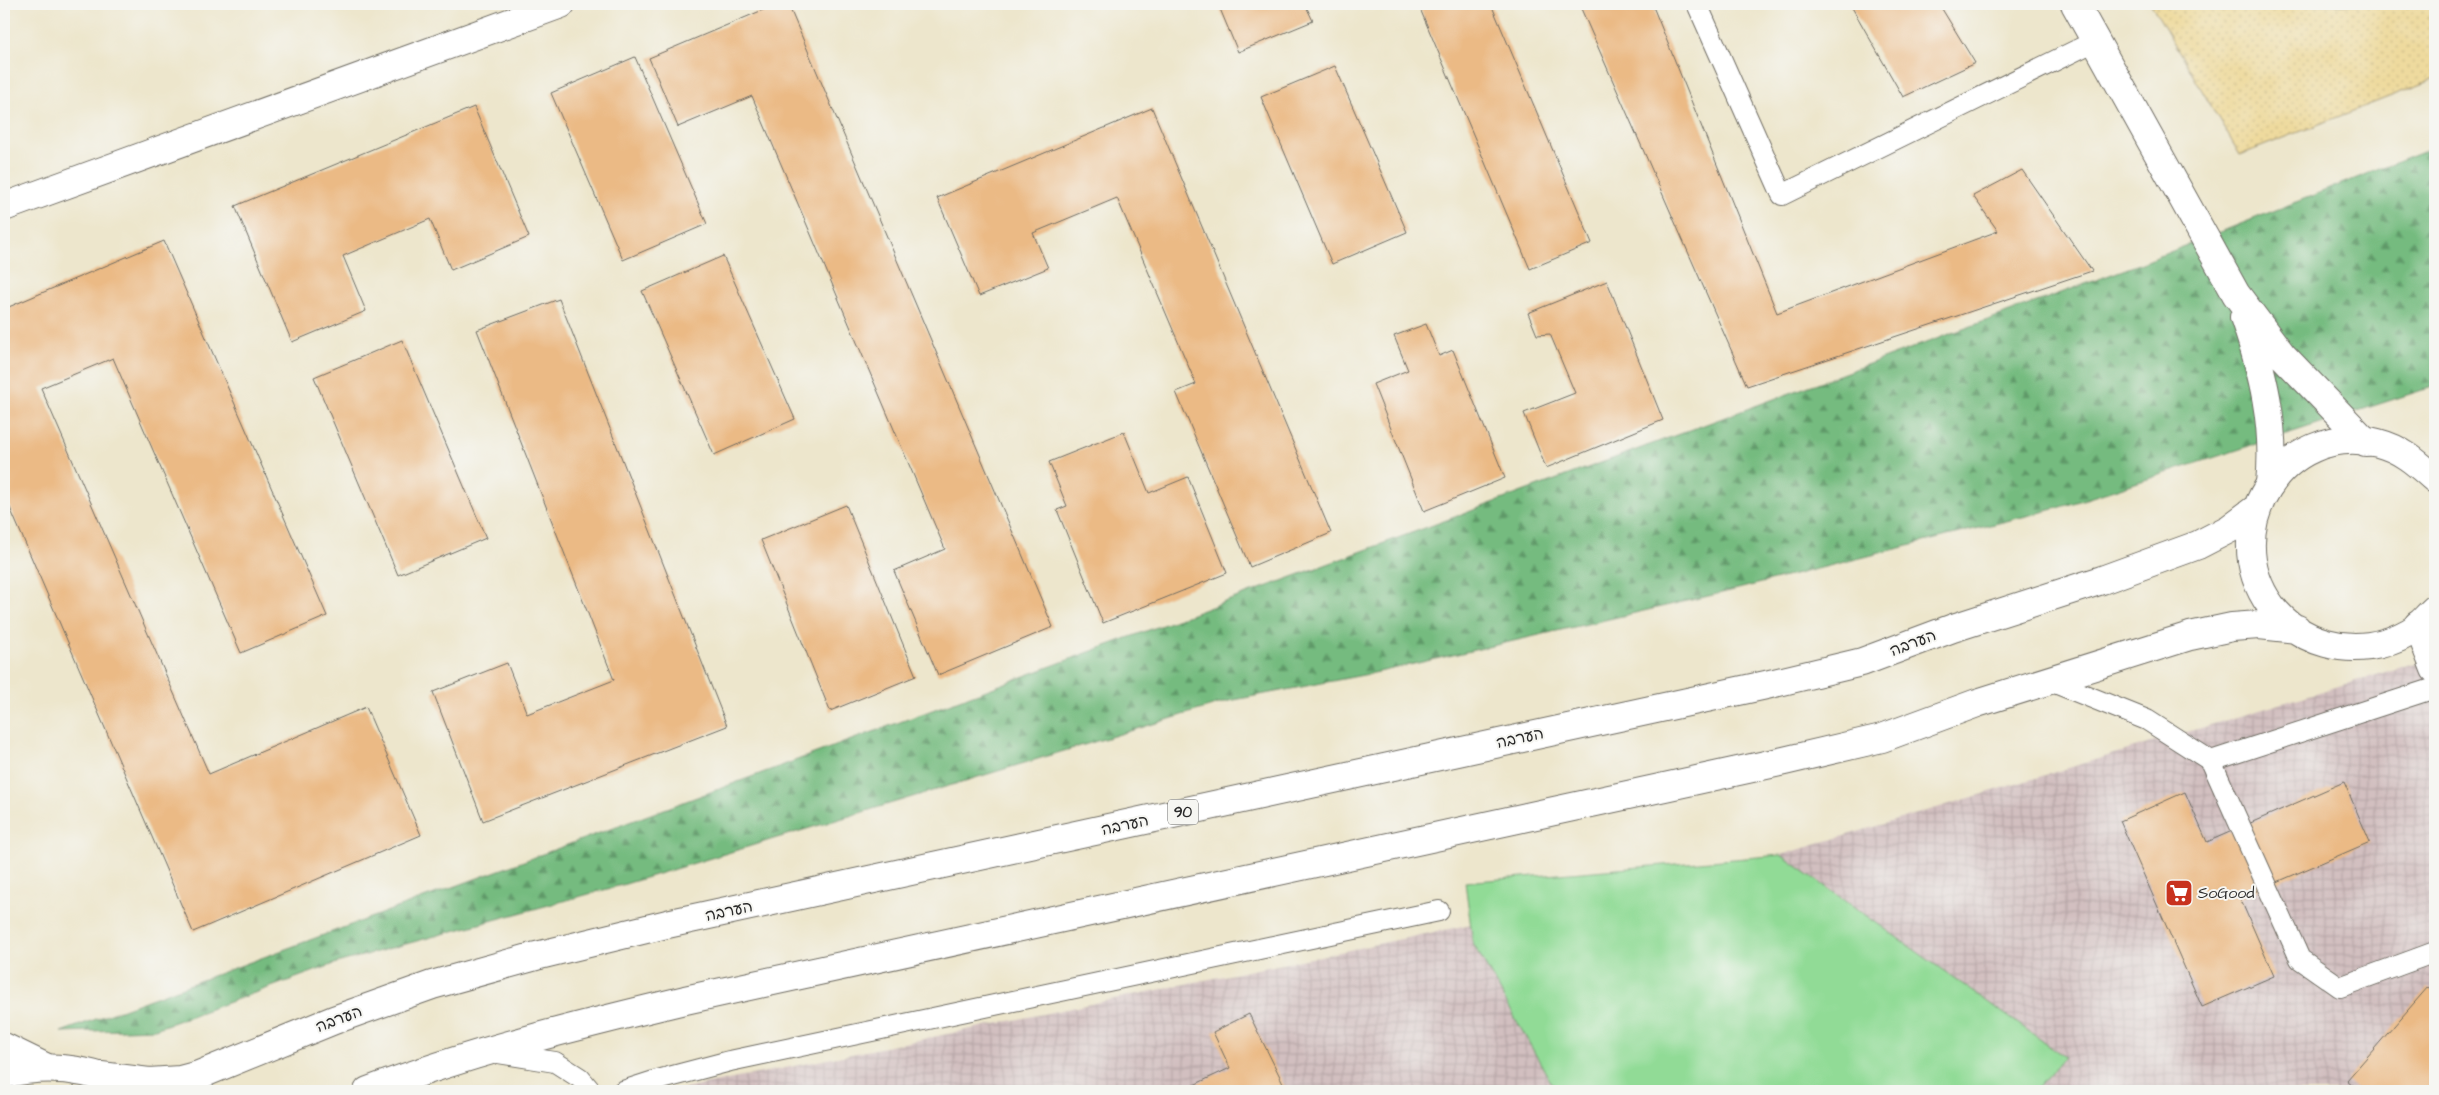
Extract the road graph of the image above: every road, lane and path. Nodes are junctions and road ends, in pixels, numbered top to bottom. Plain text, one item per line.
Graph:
1 (561, 4) edge
2 (1697, 4) edge
3 (2075, 4) edge
4 (2095, 41) junction
5 (4, 207) edge
6 (2236, 294) junction
7 (2366, 442) junction
8 (2423, 458) edge
9 (2435, 479) edge
10 (2270, 484) junction
11 (2257, 508) junction
12 (2427, 617) edge
13 (2297, 629) junction
14 (2435, 669) edge
15 (2050, 681) junction
16 (2435, 688) edge
17 (2211, 760) junction
18 (1439, 911) dead end
19 (2435, 952) edge
20 (4, 1047) edge
21 (485, 1051) junction
22 (47, 1068) junction
23 (4, 1074) edge
24 (101, 1076) junction
25 (131, 1091) edge
26 (368, 1091) edge
27 (592, 1091) edge
28 (623, 1091) edge

1 - 5 main road
2 - 4 lane
3 - 4 main road
4 - 6 main road
6 - 7 main road
6 - 10 main road
7 - 8 main road
7 - 10 main road
8 - 9 main road
10 - 11 main road
11 - 13 main road
11 - 24 main road, הערבה / 90
12 - 13 main road
12 - 14 main road
13 - 15 main road
15 - 17 lane
15 - 21 main road
16 - 17 lane
17 - 19 lane
18 - 28 lane
20 - 22 main road
21 - 26 main road
21 - 27 lane
22 - 23 main road, 90
22 - 24 main road, 90
24 - 25 main road, 90

